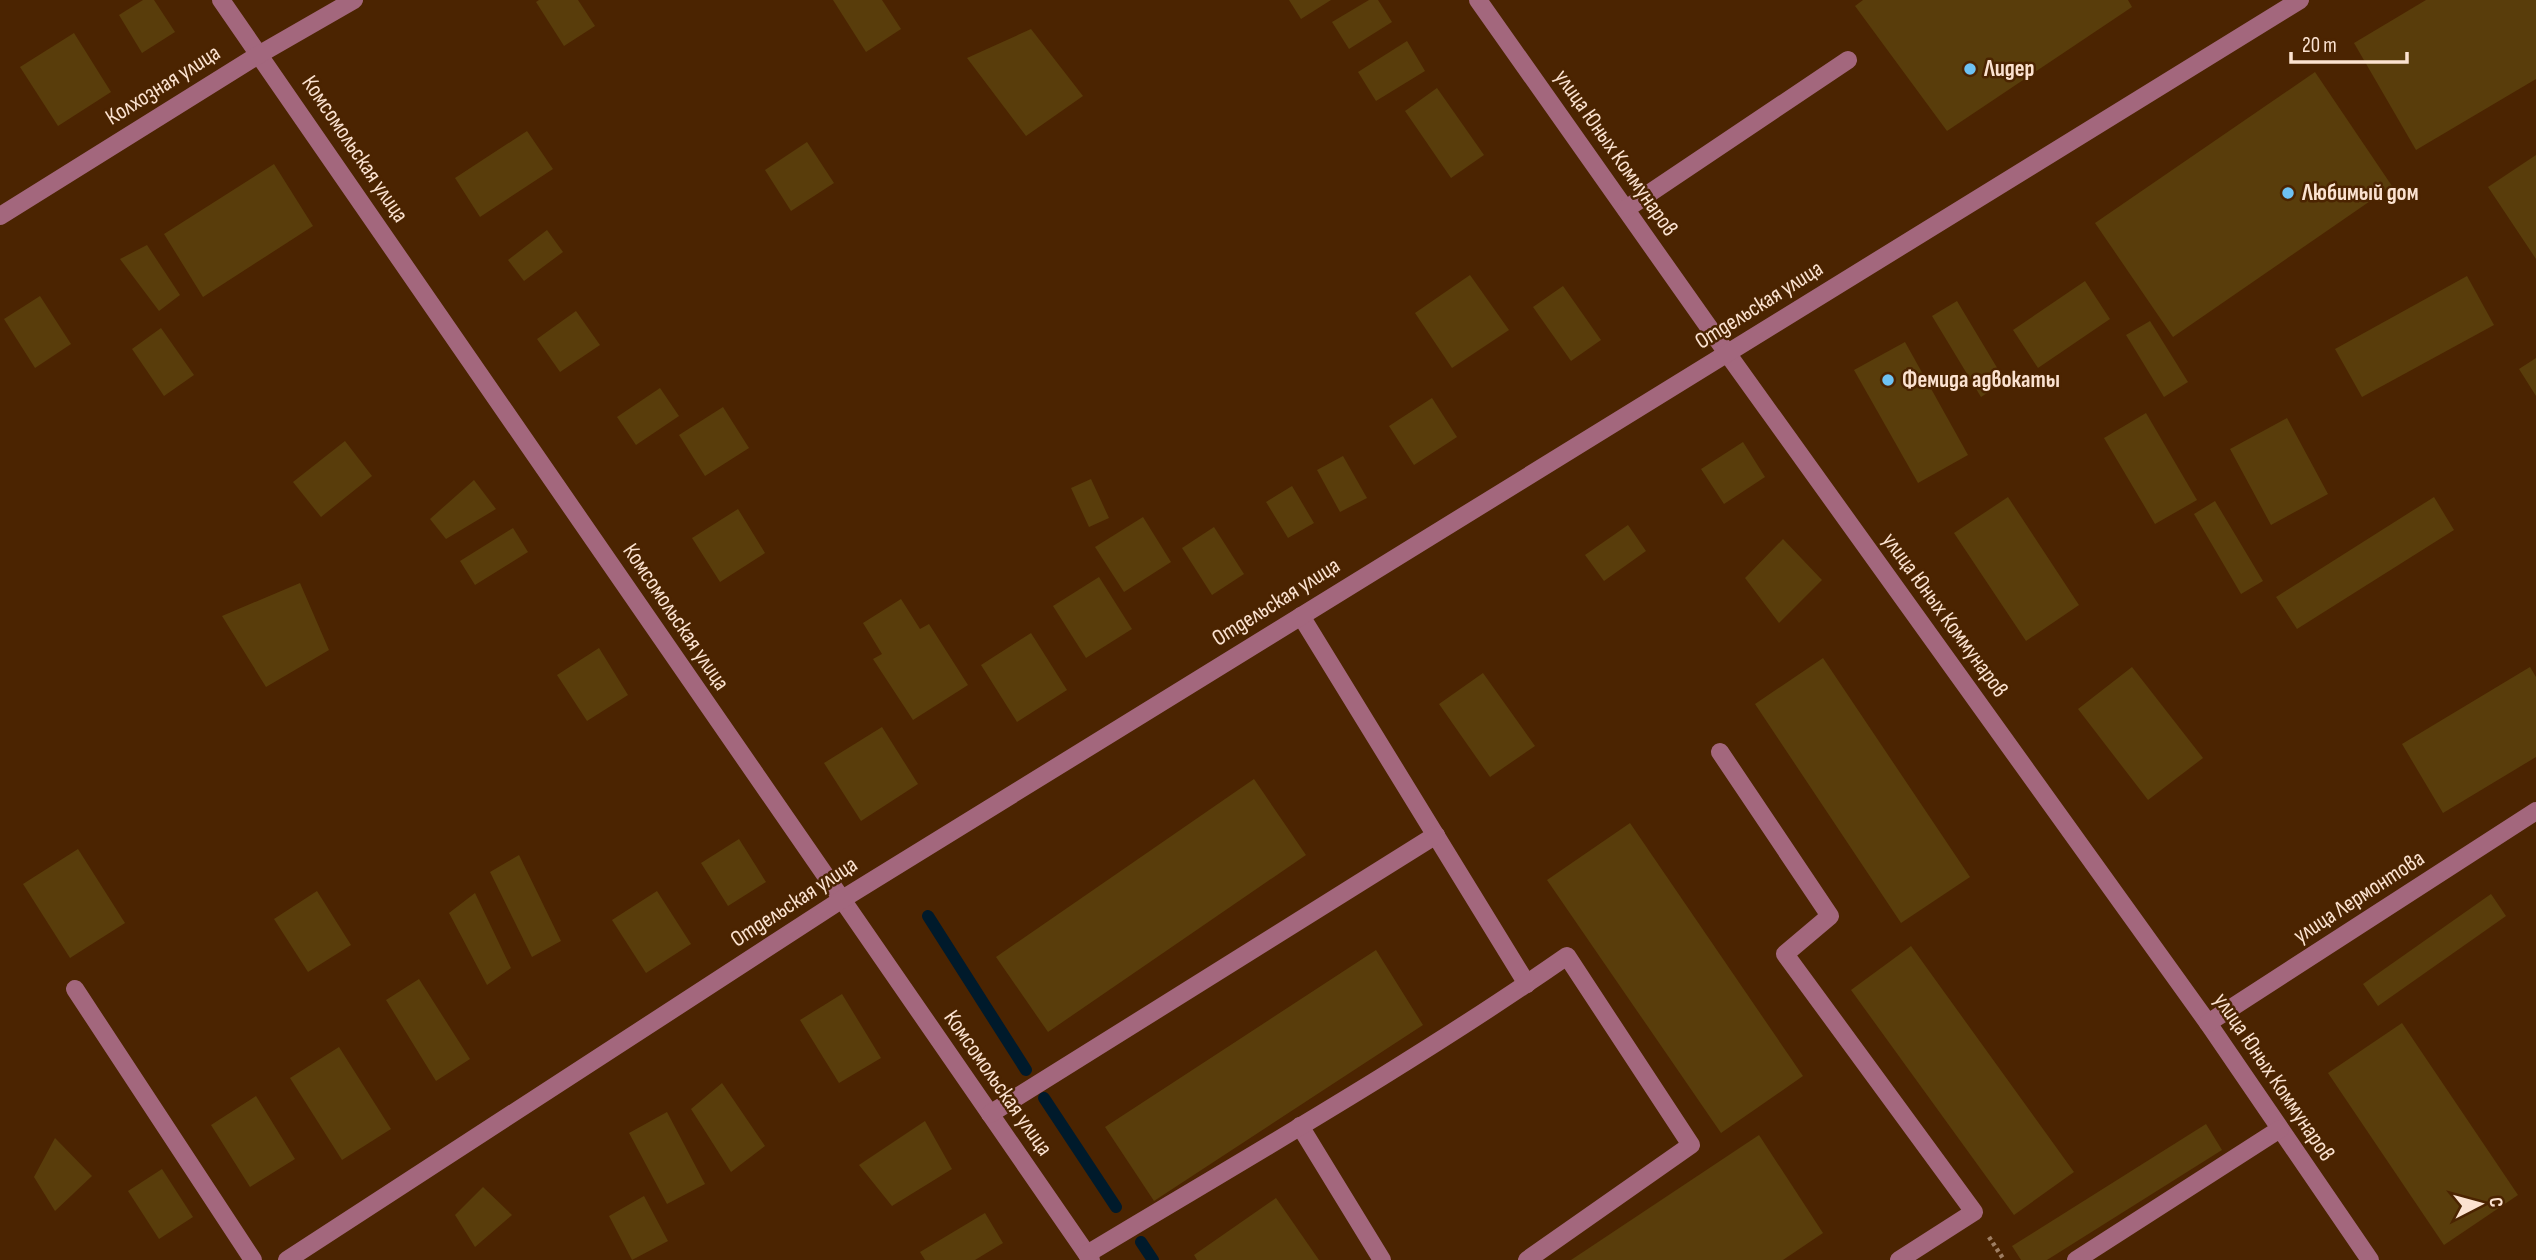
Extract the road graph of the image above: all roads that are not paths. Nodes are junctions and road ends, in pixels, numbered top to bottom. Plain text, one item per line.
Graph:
1 (222, 0) edge
2 (354, 0) edge
3 (1478, 0) edge
4 (2300, 0) edge
5 (260, 54) junction
6 (1848, 60) dead end
7 (1626, 209) junction
8 (0, 216) edge
9 (1727, 353) junction
10 (1301, 616) junction
11 (1720, 752) dead end
12 (2536, 811) edge
13 (1436, 835) junction
14 (841, 900) junction
15 (1527, 984) junction
16 (75, 989) dead end
17 (2208, 1023) junction
18 (990, 1114) junction
19 (1300, 1126) junction
20 (2280, 1129) junction
21 (1089, 1257) edge
22 (253, 1260) edge
23 (287, 1260) edge
24 (1382, 1260) edge
25 (1527, 1260) edge
26 (1899, 1260) edge
27 (2076, 1260) edge
28 (2370, 1260) edge

1 - 5 street, Комсомольская улица
2 - 5 street, Колхозная улица
3 - 7 street, улица Юных Коммунаров
4 - 9 street, Отдельская улица
5 - 8 street, Колхозная улица
5 - 14 street, Комсомольская улица
6 - 7 street
7 - 9 street, улица Юных Коммунаров
9 - 10 street, Отдельская улица
9 - 17 street, улица Юных Коммунаров
10 - 13 street
10 - 14 street, Отдельская улица
11 - 26 street
12 - 17 street, улица Лермонтова
13 - 15 street
13 - 18 street
14 - 18 street, Комсомольская улица
14 - 23 street, Отдельская улица
15 - 19 street
15 - 25 street
16 - 22 street
17 - 20 street, улица Юных Коммунаров
18 - 21 street, Комсомольская улица
19 - 21 street
19 - 24 street
20 - 27 street
20 - 28 street, улица Юных Коммунаров

